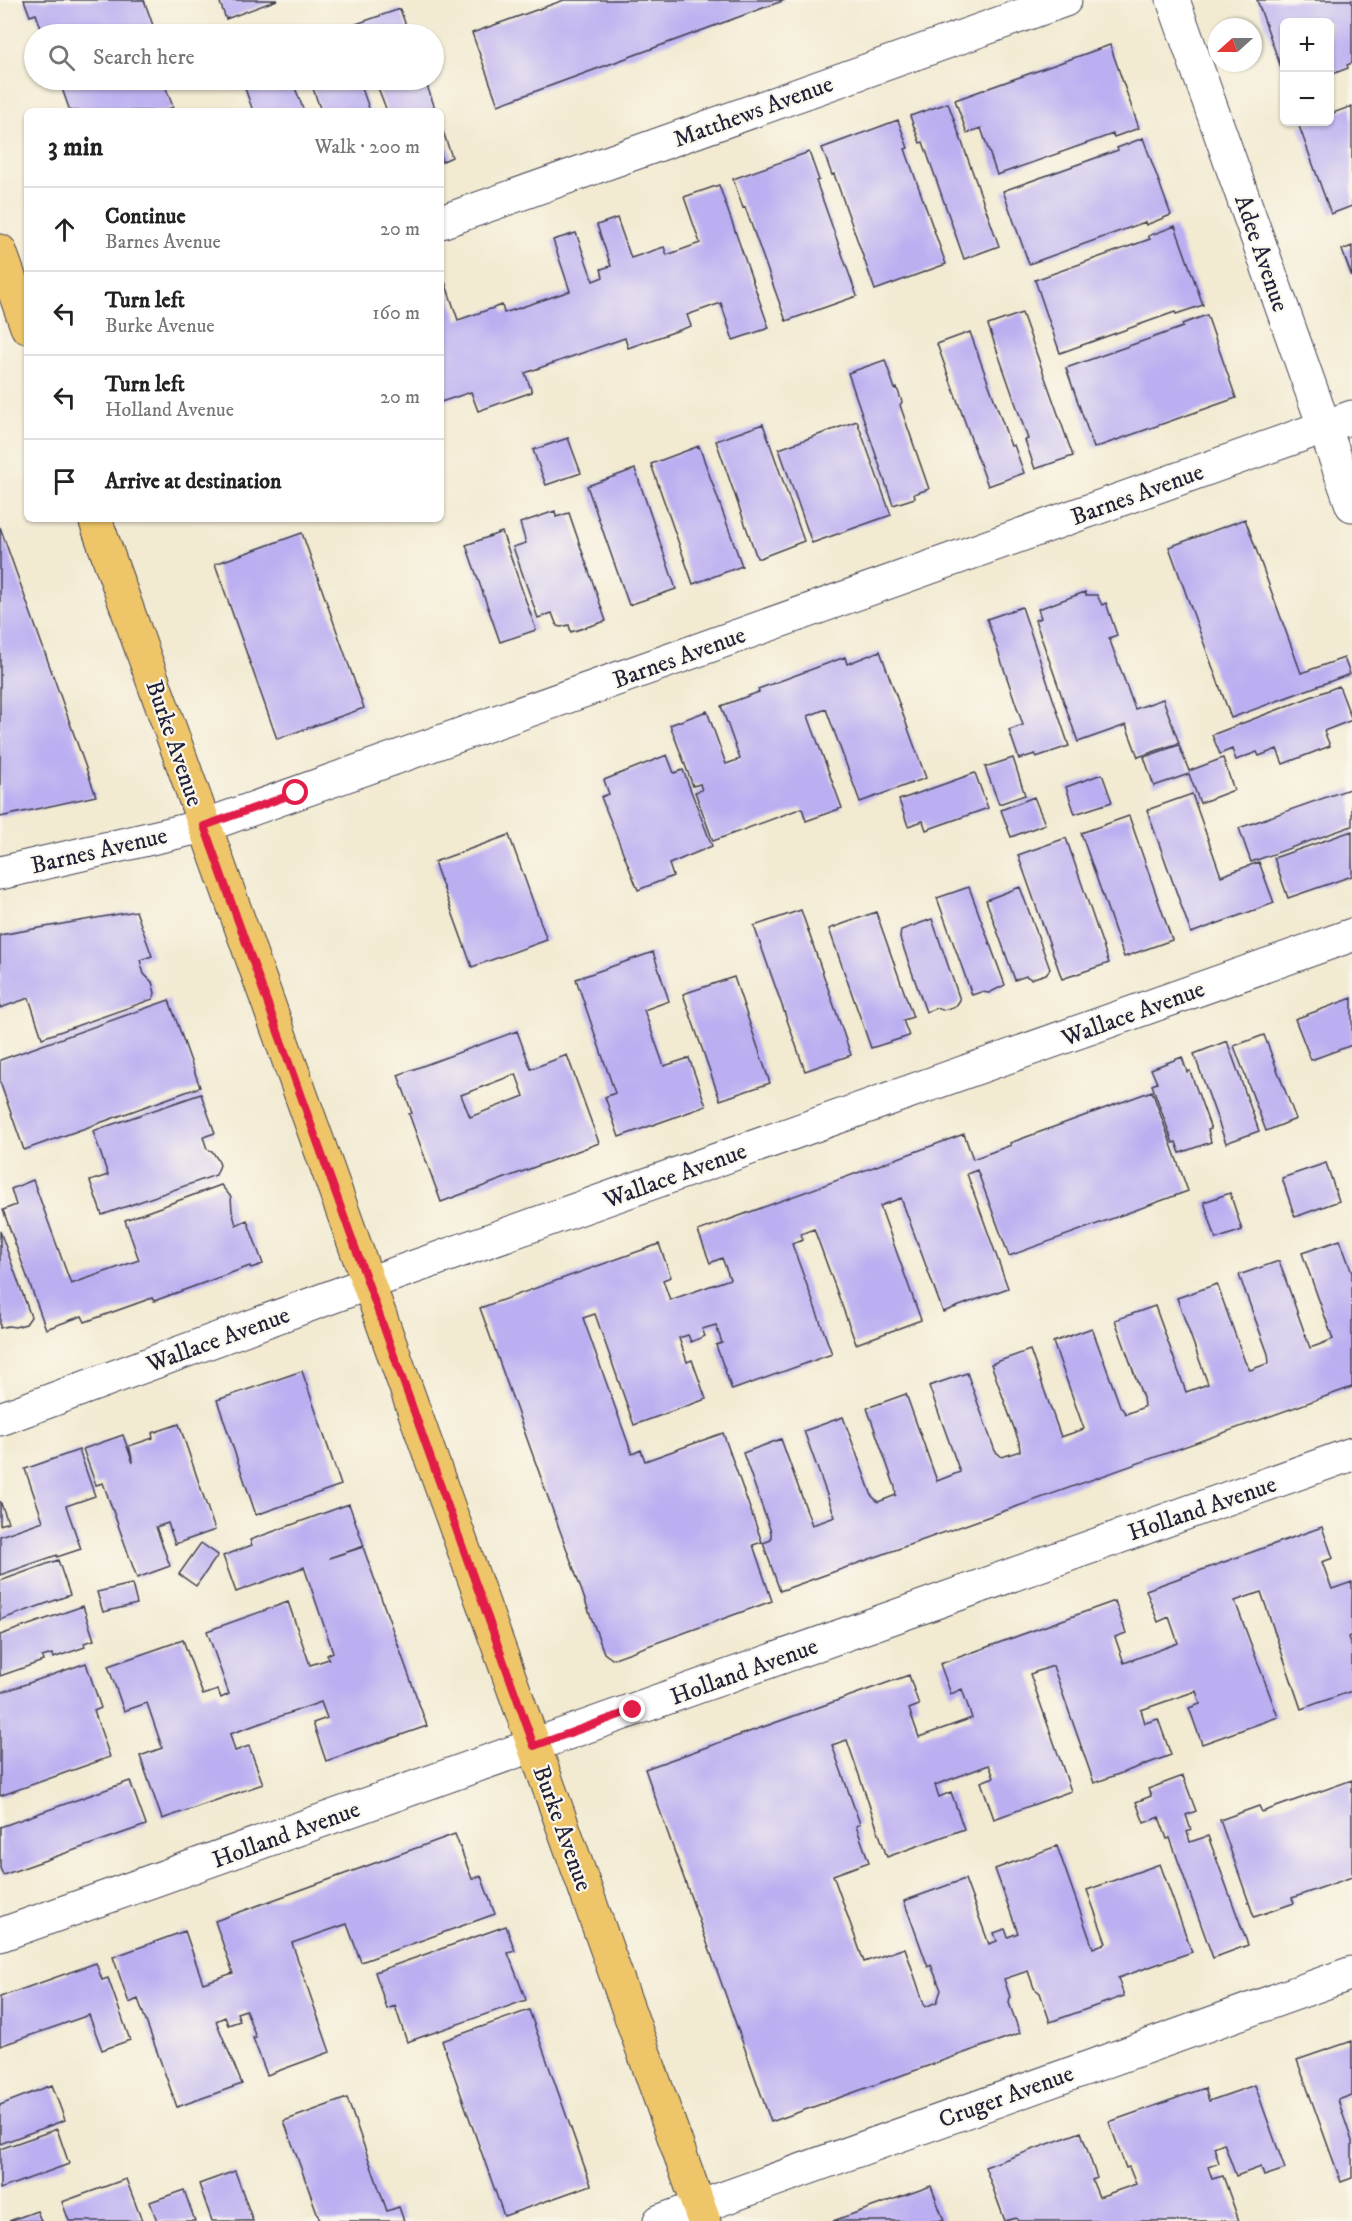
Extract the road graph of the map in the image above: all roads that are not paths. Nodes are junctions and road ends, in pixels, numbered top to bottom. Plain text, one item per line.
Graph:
1 (1065, 0) edge
2 (1173, 0) edge
3 (444, 221) edge
4 (0, 251) edge
5 (24, 319) edge
6 (1338, 422) edge
7 (1352, 505) edge
8 (96, 522) edge
9 (204, 826) junction
10 (0, 873) edge
11 (1352, 935) edge
12 (369, 1283) junction
13 (0, 1419) edge
14 (1352, 1454) edge
15 (534, 1746) junction
16 (0, 1935) edge
17 (1352, 1973) edge
18 (701, 2214) edge
19 (660, 2221) edge

1 - 3 street, Matthews Avenue
2 - 6 street, Adee Avenue
4 - 5 main road
6 - 7 street, Adee Avenue
6 - 9 street, Barnes Avenue
8 - 9 main road, Burke Avenue
9 - 10 street, Barnes Avenue
9 - 12 main road, Burke Avenue
11 - 12 street, Wallace Avenue
12 - 13 street, Wallace Avenue
12 - 15 main road, Burke Avenue
14 - 15 street, Holland Avenue
15 - 16 street, Holland Avenue
15 - 18 main road, Burke Avenue
17 - 18 street, Cruger Avenue
18 - 19 street, Cruger Avenue

